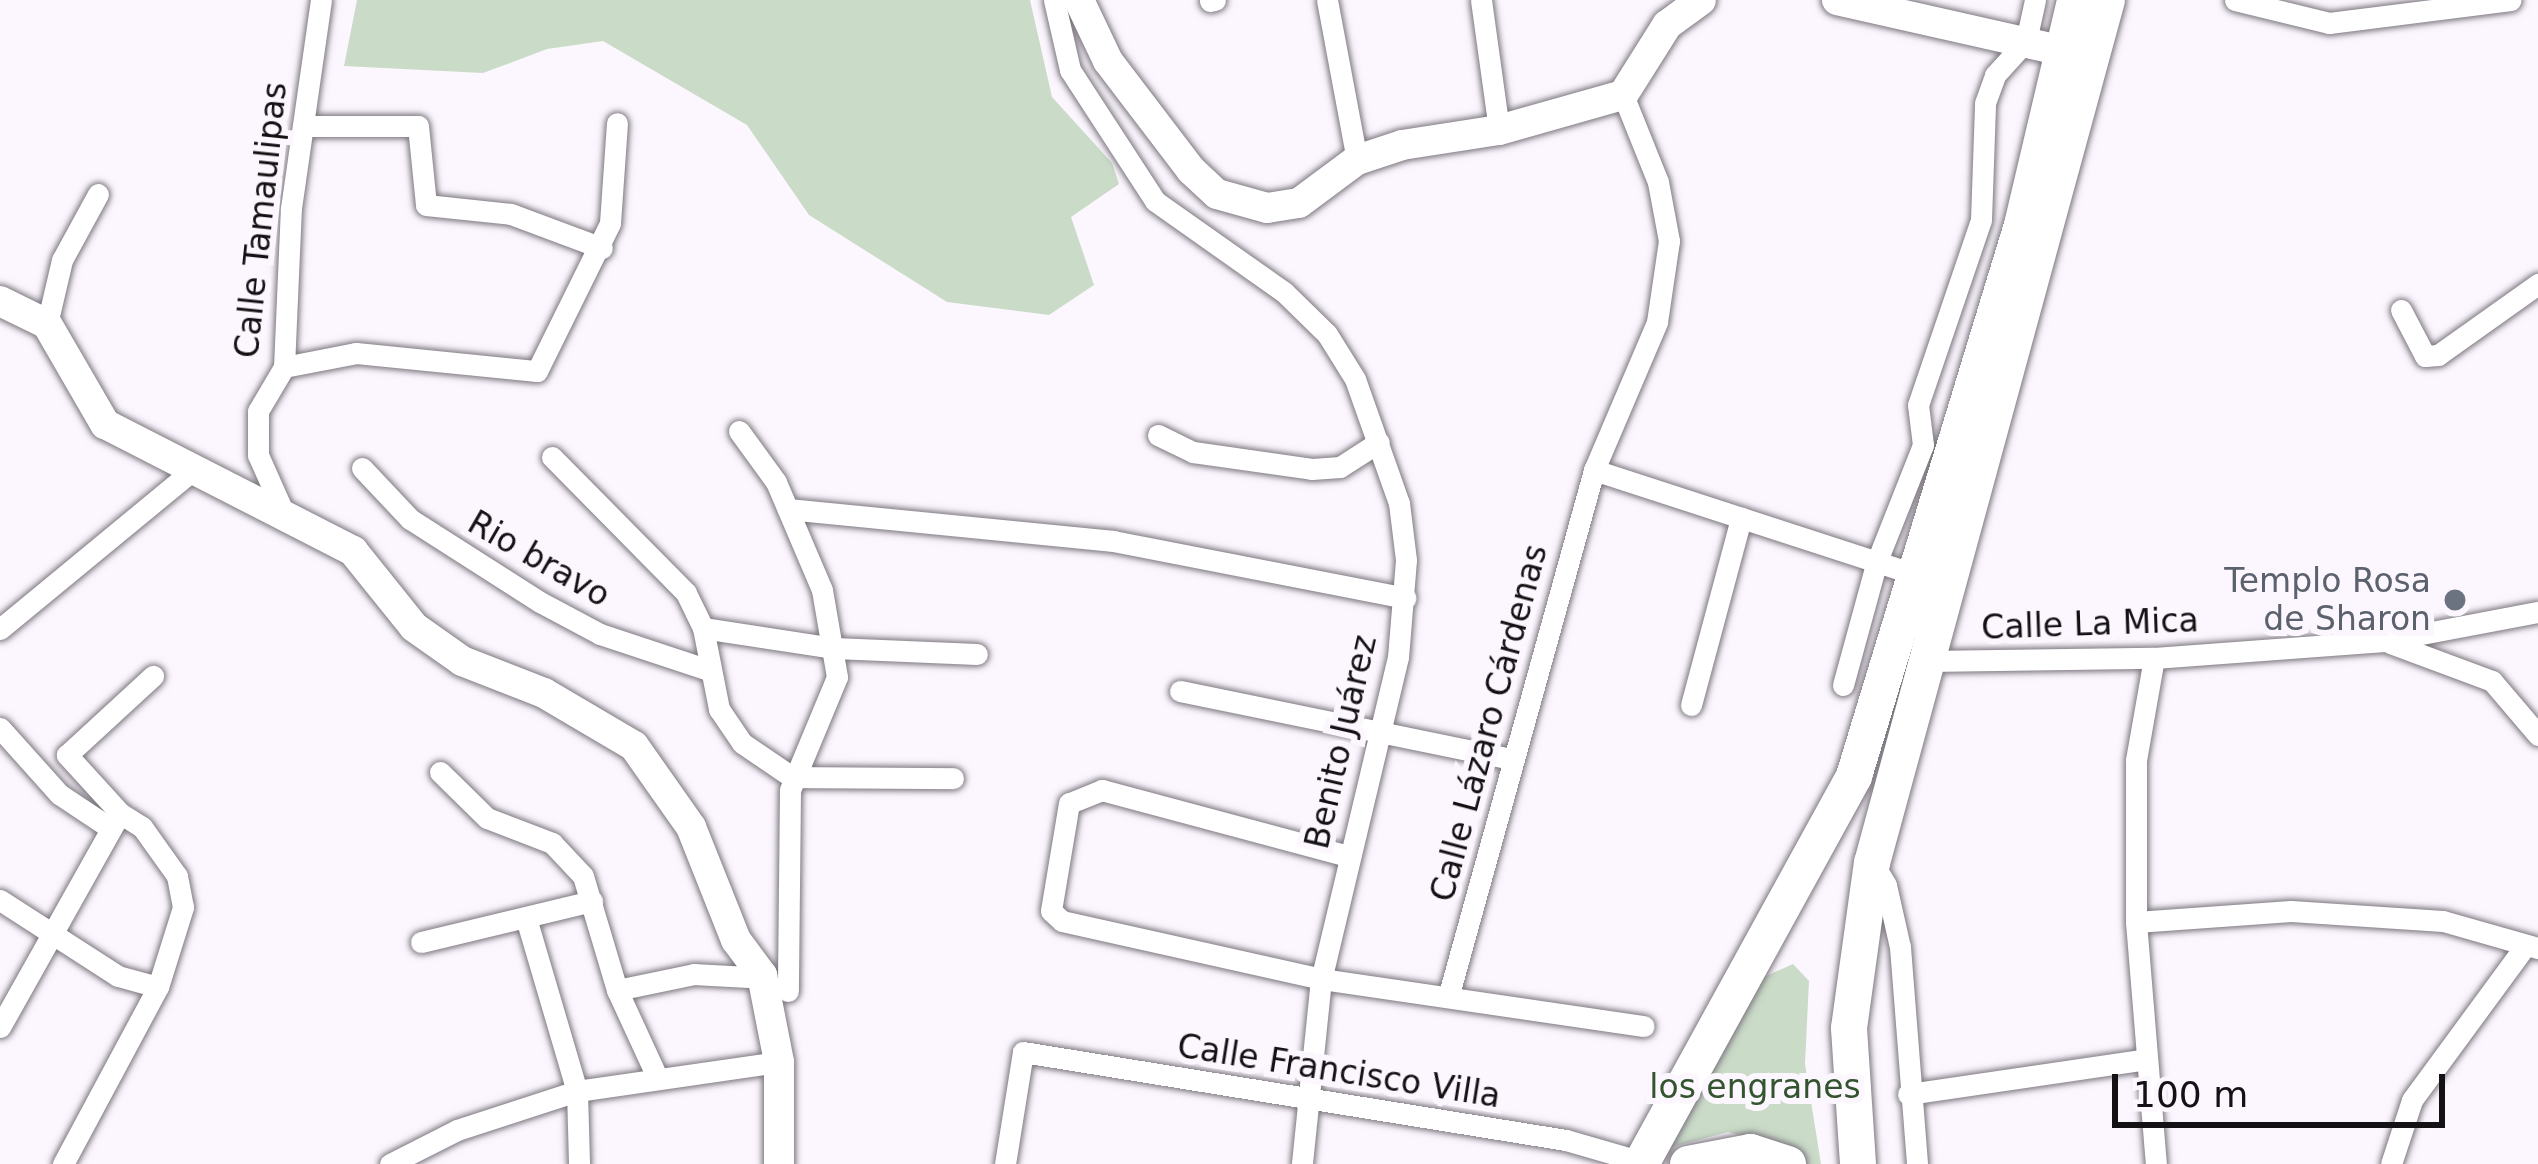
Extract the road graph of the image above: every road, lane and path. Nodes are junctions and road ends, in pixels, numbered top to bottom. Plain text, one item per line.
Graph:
1 (321, 0) edge
2 (1054, 0) edge
3 (1079, 0) edge
4 (1327, 0) edge
5 (1481, 0) edge
6 (1701, 0) edge
7 (1837, 0) edge
8 (2035, 0) edge
9 (2075, 0) edge
10 (2107, 0) edge
11 (2235, 0) edge
12 (2511, 0) edge
13 (2026, 41) junction
14 (2063, 51) junction
15 (1623, 95) junction
16 (617, 123) dead end
17 (303, 126) junction
18 (1499, 130) junction
19 (1357, 160) junction
20 (98, 194) dead end
21 (602, 248) junction
22 (2538, 284) edge
23 (0, 301) edge
24 (2401, 310) dead end
25 (46, 324) junction
26 (284, 367) junction
27 (739, 431) dead end
28 (1158, 435) dead end
29 (1379, 442) junction
30 (552, 457) dead end
31 (362, 468) dead end
32 (1594, 470) junction
33 (192, 471) junction
34 (282, 509) junction
35 (788, 509) junction
36 (1741, 518) junction
37 (1877, 561) junction
38 (1920, 576) junction
39 (1405, 598) junction
40 (2538, 612) edge
41 (704, 628) junction
42 (0, 629) edge
43 (2384, 641) junction
44 (834, 648) junction
45 (977, 654) dead end
46 (2154, 658) junction
47 (1928, 661) junction
48 (706, 669) junction
49 (153, 676) dead end
50 (1843, 685) dead end
51 (1180, 691) dead end
52 (1691, 705) dead end
53 (0, 728) edge
54 (1384, 729) junction
55 (2538, 735) edge
56 (1512, 759) junction
57 (440, 772) dead end
58 (792, 777) junction
59 (953, 778) dead end
60 (115, 821) junction
61 (1348, 856) junction
62 (1873, 863) junction
63 (0, 900) edge
64 (592, 901) junction
65 (526, 918) junction
66 (2136, 922) junction
67 (50, 926) junction
68 (421, 942) dead end
69 (2530, 949) edge
70 (1321, 979) junction
71 (775, 983) junction
72 (158, 987) junction
73 (617, 990) junction
74 (1449, 994) junction
75 (1643, 1025) dead end
76 (0, 1027) edge
77 (2142, 1060) junction
78 (779, 1062) junction
79 (657, 1077) junction
80 (577, 1091) junction
81 (1908, 1094) junction
82 (1310, 1102) junction
83 (1641, 1163) edge
84 (63, 1164) edge
85 (390, 1164) edge
86 (579, 1164) edge
87 (779, 1164) edge
88 (1005, 1164) edge
89 (1302, 1164) edge
90 (1688, 1164) edge
91 (1788, 1164) edge
92 (1858, 1164) edge
93 (1918, 1164) edge
94 (2156, 1164) edge
95 (2391, 1164) edge

1 - 17 street, Calle Tamaulipas
2 - 29 street, Benito Juárez
3 - 19 street
4 - 19 street
5 - 18 street
6 - 15 street
7 - 13 street
8 - 13 street
9 - 14 highway
10 - 47 highway
11 - 12 street
13 - 14 street
13 - 37 street
14 - 38 highway
15 - 18 street
15 - 32 street, Calle Lázaro Cárdenas
16 - 21 street
17 - 21 street
17 - 26 street, Calle Tamaulipas
18 - 19 street
20 - 25 street
21 - 26 street
22 - 24 street
23 - 25 street
25 - 33 street
26 - 34 street, Calle Tamaulipas
27 - 35 street
28 - 29 street
29 - 39 street, Benito Juárez
30 - 41 street
31 - 48 street, Rio bravo
32 - 36 street
32 - 56 street, Calle Lázaro Cárdenas
33 - 34 street
33 - 42 street
34 - 71 street
35 - 39 street
35 - 44 street
36 - 37 street
36 - 52 street
37 - 38 street
37 - 50 street
38 - 83 highway
39 - 54 street, Benito Juárez
40 - 43 street, Calle La Mica
41 - 44 street
41 - 48 street
43 - 46 street, Calle La Mica
43 - 55 street
44 - 45 street
44 - 58 street
46 - 47 street, Calle La Mica
46 - 66 street
47 - 62 highway
48 - 58 street
49 - 60 street
51 - 54 street
53 - 60 street
54 - 56 street
54 - 61 street, Benito Juárez
56 - 74 street, Calle Lázaro Cárdenas
57 - 64 street
58 - 59 street
58 - 71 street
60 - 67 street
60 - 72 street
61 - 70 street, Benito Juárez
61 - 70 street
62 - 81 street
62 - 92 highway
63 - 67 street
64 - 65 street
64 - 73 street
65 - 68 street
65 - 80 street
66 - 69 street
66 - 77 street
67 - 72 street
67 - 76 street
69 - 95 street
70 - 74 street
70 - 82 street, Benito Juárez
71 - 73 street
71 - 78 street
72 - 84 street
73 - 79 street
74 - 75 street
77 - 81 street
77 - 94 street
78 - 79 street
78 - 87 street
79 - 80 street
80 - 85 street
80 - 86 street
81 - 93 street
82 - 83 street, Calle Francisco Villa
82 - 88 street, Calle Francisco Villa
82 - 89 street, Benito Juárez
90 - 91 highway

